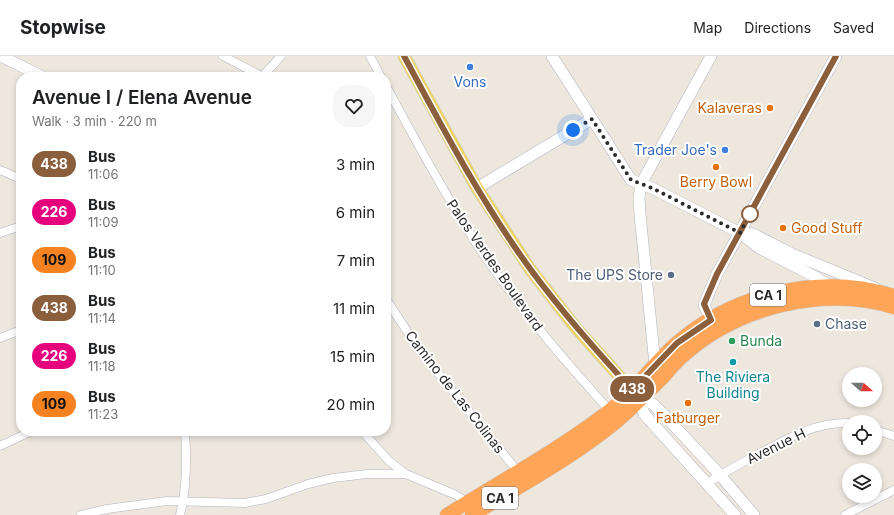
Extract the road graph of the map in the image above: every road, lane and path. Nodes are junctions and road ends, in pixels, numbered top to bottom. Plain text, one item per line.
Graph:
1 (1, 56) edge
2 (223, 56) edge
3 (281, 56) edge
4 (370, 56) edge
5 (404, 56) edge
6 (552, 56) edge
7 (711, 56) edge
8 (836, 56) edge
9 (33, 72) edge
10 (253, 72) edge
11 (267, 72) edge
12 (378, 72) edge
13 (391, 95) edge
14 (592, 119) junction
15 (0, 170) edge
16 (16, 177) edge
17 (641, 184) junction
18 (477, 188) junction
19 (16, 228) edge
20 (0, 233) edge
21 (740, 233) junction
22 (830, 286) junction
23 (887, 294) edge
24 (835, 300) junction
25 (894, 307) edge
26 (391, 308) edge
27 (711, 320) junction
28 (16, 332) edge
29 (0, 338) edge
30 (692, 348) junction
31 (655, 366) junction
32 (636, 395) junction
33 (610, 411) junction
34 (842, 423) edge
35 (882, 432) edge
36 (21, 436) edge
37 (185, 436) edge
38 (366, 436) edge
39 (894, 436) edge
40 (0, 446) edge
41 (406, 474) junction
42 (720, 474) junction
43 (523, 477) junction
44 (708, 483) junction
45 (894, 490) edge
46 (183, 501) junction
47 (471, 510) edge
48 (80, 515) edge
49 (180, 515) edge
50 (447, 515) edge
51 (736, 515) edge
52 (754, 515) edge
53 (845, 515) edge

1 - 9 street
2 - 10 street
3 - 11 street
4 - 12 street
5 - 18 main road, Palos Verdes Boulevard
6 - 14 street
7 - 17 street
8 - 21 street
13 - 33 street, Palos Verdes Boulevard
14 - 17 street
14 - 18 street
15 - 16 street
17 - 21 street
17 - 31 street
18 - 32 main road, Palos Verdes Boulevard
19 - 20 street
21 - 22 street
21 - 23 street
21 - 27 street
22 - 23 highway, CA 1
22 - 24 street
22 - 27 highway, CA 1
24 - 25 highway, CA 1
24 - 30 highway, CA 1
26 - 43 street, Camino de Las Colinas
27 - 30 highway
27 - 31 highway, CA 1
28 - 29 street
30 - 32 highway, CA 1
31 - 32 highway, CA 1
32 - 33 highway, CA 1
32 - 42 street, Palos Verdes Boulevard
32 - 43 highway, CA 1
32 - 44 street, Palos Verdes Boulevard
33 - 43 highway, CA 1
34 - 42 street, Avenue H
35 - 39 street
36 - 40 street
37 - 46 street
38 - 41 street
41 - 46 street
41 - 47 street
42 - 44 street, Avenue H
42 - 52 street, Palos Verdes Boulevard
43 - 47 highway, CA 1
44 - 51 street, Palos Verdes Boulevard
45 - 53 street
46 - 48 street
46 - 49 street
47 - 50 highway, CA 1

